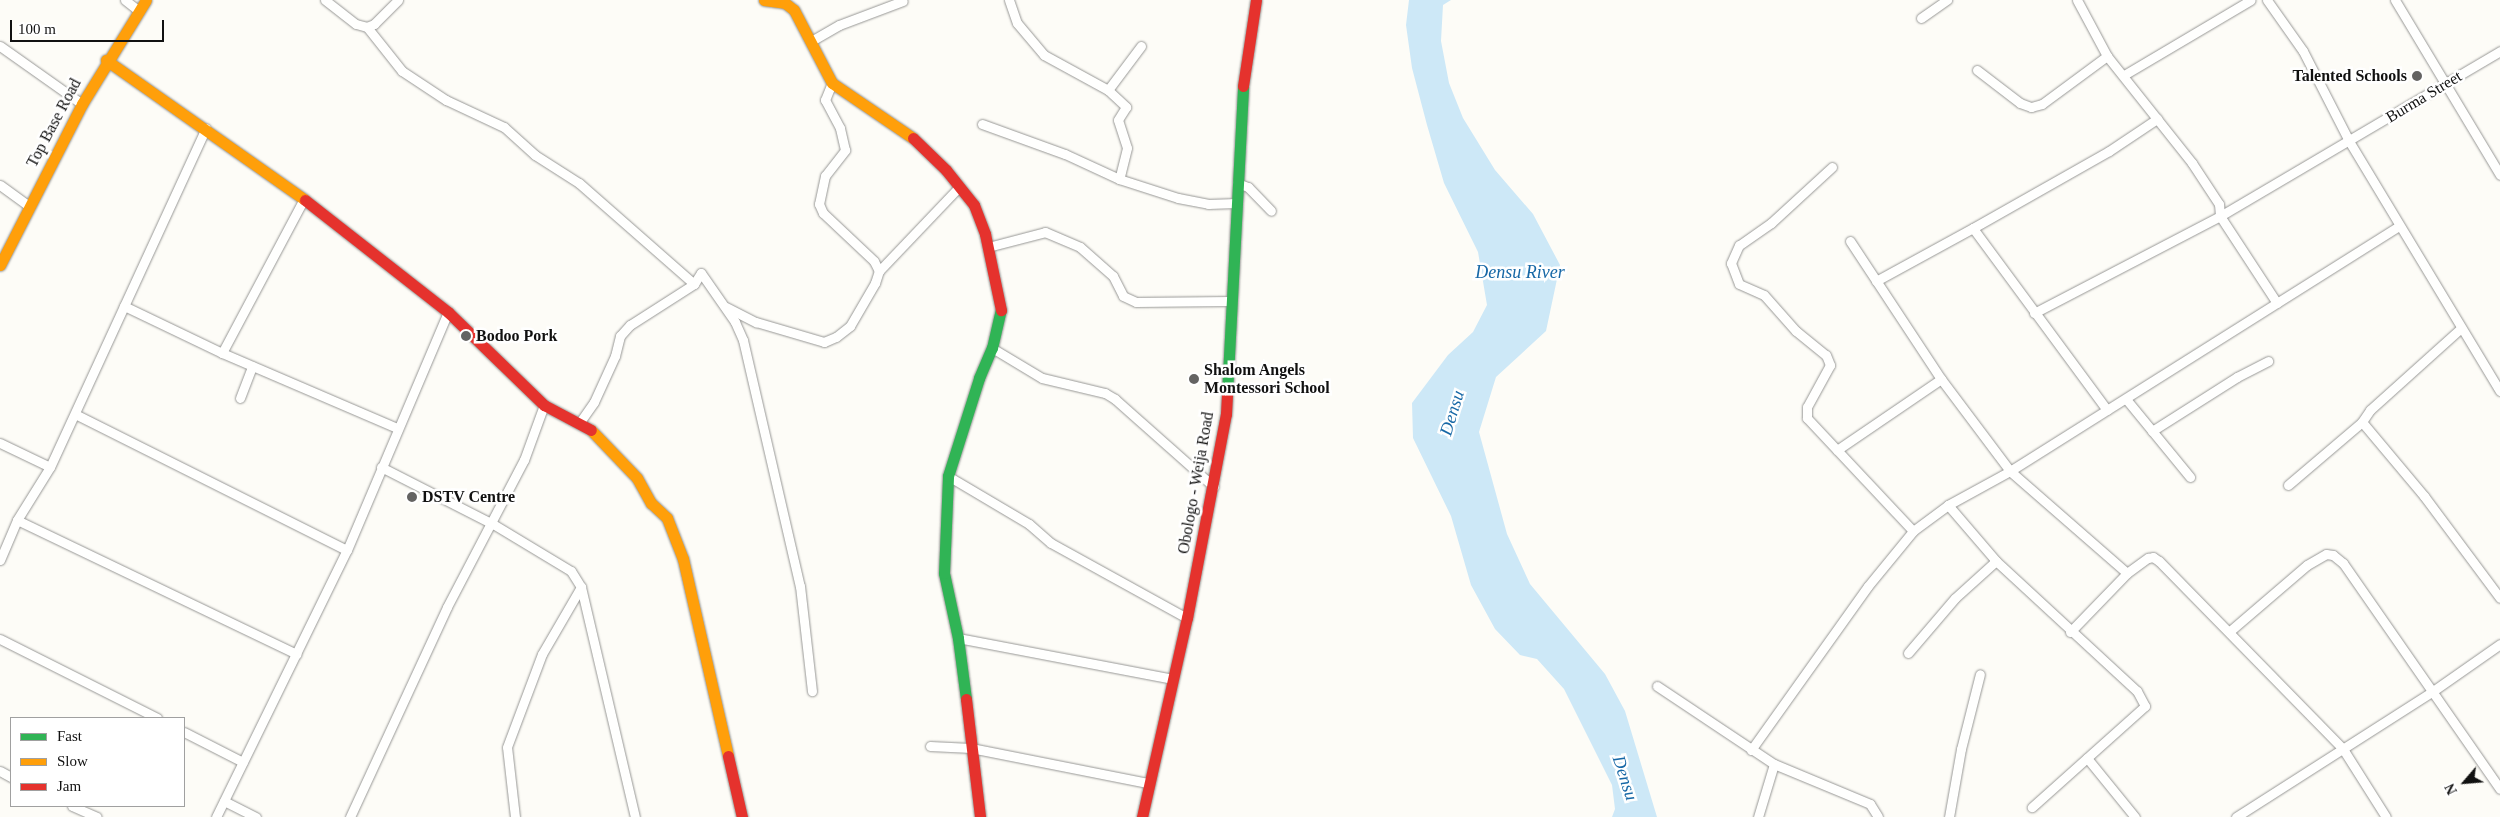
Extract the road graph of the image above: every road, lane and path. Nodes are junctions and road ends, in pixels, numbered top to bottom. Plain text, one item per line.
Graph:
1 (125, 0) edge
2 (146, 0) edge
3 (325, 0) edge
4 (398, 0) edge
5 (764, 0) edge
6 (1009, 0) edge
7 (1256, 0) edge
8 (1947, 0) edge
9 (2077, 0) edge
10 (2252, 0) edge
11 (2267, 0) edge
12 (2395, 0) edge
13 (903, 1) edge
14 (138, 10) junction
15 (1921, 18) dead end
16 (367, 27) junction
17 (813, 40) junction
18 (0, 46) edge
19 (1141, 46) dead end
20 (2500, 51) edge
21 (2107, 56) junction
22 (106, 60) junction
23 (1976, 70) dead end
24 (2124, 75) junction
25 (832, 83) junction
26 (2445, 84) junction
27 (1108, 90) junction
28 (82, 104) junction
29 (2157, 119) junction
30 (982, 124) dead end
31 (206, 128) junction
32 (2348, 142) junction
33 (1832, 167) dead end
34 (2500, 175) edge
35 (1119, 179) junction
36 (1237, 183) junction
37 (0, 185) edge
38 (959, 186) junction
39 (304, 199) junction
40 (1236, 203) junction
41 (28, 205) junction
42 (1270, 211) dead end
43 (2220, 216) junction
44 (2398, 227) junction
45 (1974, 228) junction
46 (1850, 241) dead end
47 (988, 247) junction
48 (0, 265) edge
49 (879, 271) junction
50 (1876, 281) junction
51 (694, 284) junction
52 (1230, 301) junction
53 (2277, 303) junction
54 (124, 306) junction
55 (723, 306) junction
56 (448, 312) junction
57 (2034, 313) junction
58 (2460, 329) junction
59 (992, 348) junction
60 (222, 353) junction
61 (2268, 362) dead end
62 (252, 366) junction
63 (1941, 379) junction
64 (2500, 391) edge
65 (240, 398) dead end
66 (2126, 399) junction
67 (544, 406) junction
68 (2106, 410) junction
69 (75, 414) junction
70 (580, 422) junction
71 (2362, 422) junction
72 (397, 428) junction
73 (2152, 431) junction
74 (0, 443) edge
75 (1837, 450) junction
76 (381, 467) junction
77 (50, 468) junction
78 (2010, 471) junction
79 (948, 476) junction
80 (2190, 477) dead end
81 (2288, 485) dead end
82 (1214, 487) junction
83 (1948, 505) junction
84 (18, 520) junction
85 (492, 524) junction
86 (1913, 531) junction
87 (347, 550) junction
88 (0, 560) edge
89 (1996, 561) junction
90 (2127, 574) junction
91 (581, 587) junction
92 (2500, 598) edge
93 (1187, 618) junction
94 (2230, 631) junction
95 (2070, 632) junction
96 (958, 638) junction
97 (0, 639) edge
98 (2500, 644) edge
99 (1908, 653) dead end
100 (297, 654) junction
101 (1980, 674) dead end
102 (1173, 679) junction
103 (1657, 686) dead end
104 (812, 691) dead end
105 (2434, 691) junction
106 (155, 717) edge
107 (185, 733) edge
108 (930, 746) dead end
109 (972, 748) junction
110 (2342, 749) junction
111 (1751, 750) junction
112 (2087, 758) junction
113 (243, 762) junction
114 (1774, 764) junction
115 (1148, 783) junction
116 (2500, 789) edge
117 (224, 802) junction
118 (74, 807) edge
119 (2032, 807) dead end
120 (2249, 813) edge
121 (97, 817) edge
122 (216, 817) edge
123 (256, 817) edge
124 (350, 817) edge
125 (515, 817) edge
126 (635, 817) edge
127 (742, 817) edge
128 (980, 817) edge
129 (1142, 817) edge
130 (1758, 817) edge
131 (1878, 817) edge
132 (1949, 817) edge
133 (2135, 817) edge
134 (2236, 817) edge
135 (2386, 817) edge

1 - 14 street
2 - 14 street, Top Base Road
3 - 16 street
4 - 16 street
5 - 17 street
6 - 27 street
7 - 36 street, Obologo - Weija Road
8 - 15 street
9 - 21 street
10 - 24 street
11 - 32 street
12 - 26 street
13 - 17 street
14 - 22 street, Top Base Road
16 - 51 street
17 - 25 street
18 - 28 street
19 - 27 street
20 - 26 street, Burma Street
21 - 23 street
21 - 24 street
22 - 28 street, Top Base Road
22 - 31 street
24 - 29 street
25 - 38 street
25 - 49 street
26 - 32 street, Burma Street
26 - 34 street
27 - 35 street
28 - 41 street, Top Base Road
29 - 43 street
29 - 45 street
30 - 35 street
31 - 39 street
31 - 54 street
32 - 43 street, Burma Street
32 - 44 street
33 - 75 street
35 - 40 street
36 - 40 street, Obologo - Weija Road
36 - 42 street
37 - 41 street
38 - 47 street
38 - 49 street
39 - 56 street
39 - 60 street
40 - 52 street, Obologo - Weija Road
41 - 48 street, Top Base Road
43 - 53 street
43 - 57 street, Burma Street
44 - 53 street
44 - 58 street
45 - 50 street
45 - 57 street
46 - 50 street
47 - 52 street
47 - 59 street
49 - 55 street
50 - 63 street
51 - 55 street
51 - 70 street
52 - 82 street, Obologo - Weija Road
53 - 66 street
54 - 60 street
54 - 69 street
55 - 104 street
56 - 67 street
56 - 72 street
57 - 68 street
58 - 64 street
58 - 71 street
59 - 79 street
59 - 82 street
60 - 62 street
61 - 73 street
62 - 65 street
62 - 72 street
63 - 75 street
63 - 78 street
66 - 68 street
66 - 73 street
67 - 70 street
67 - 85 street
68 - 78 street
69 - 77 street
69 - 87 street
70 - 127 street
71 - 81 street
71 - 92 street
72 - 76 street
73 - 80 street
74 - 77 street
75 - 86 street
76 - 85 street
76 - 87 street
77 - 84 street
78 - 83 street
78 - 90 street
79 - 93 street
79 - 96 street
82 - 93 street, Obologo - Weija Road
83 - 86 street
83 - 89 street
84 - 88 street
84 - 100 street
85 - 91 street
85 - 124 street
86 - 111 street
87 - 100 street
89 - 95 street
89 - 99 street
90 - 94 street
90 - 95 street
91 - 125 street
91 - 126 street
93 - 102 street, Obologo - Weija Road
94 - 105 street
94 - 110 street
95 - 112 street
96 - 102 street
96 - 109 street
97 - 106 street
98 - 105 street
100 - 113 street
101 - 132 street
102 - 115 street, Obologo - Weija Road
103 - 111 street
105 - 110 street
105 - 116 street
107 - 113 street
108 - 109 street
109 - 115 street
109 - 128 street
110 - 120 street
110 - 135 street
111 - 114 street
112 - 119 street
112 - 133 street
113 - 117 street
114 - 130 street
114 - 131 street
115 - 129 street, Obologo - Weija Road
117 - 122 street
117 - 123 street
118 - 121 street
120 - 134 street

